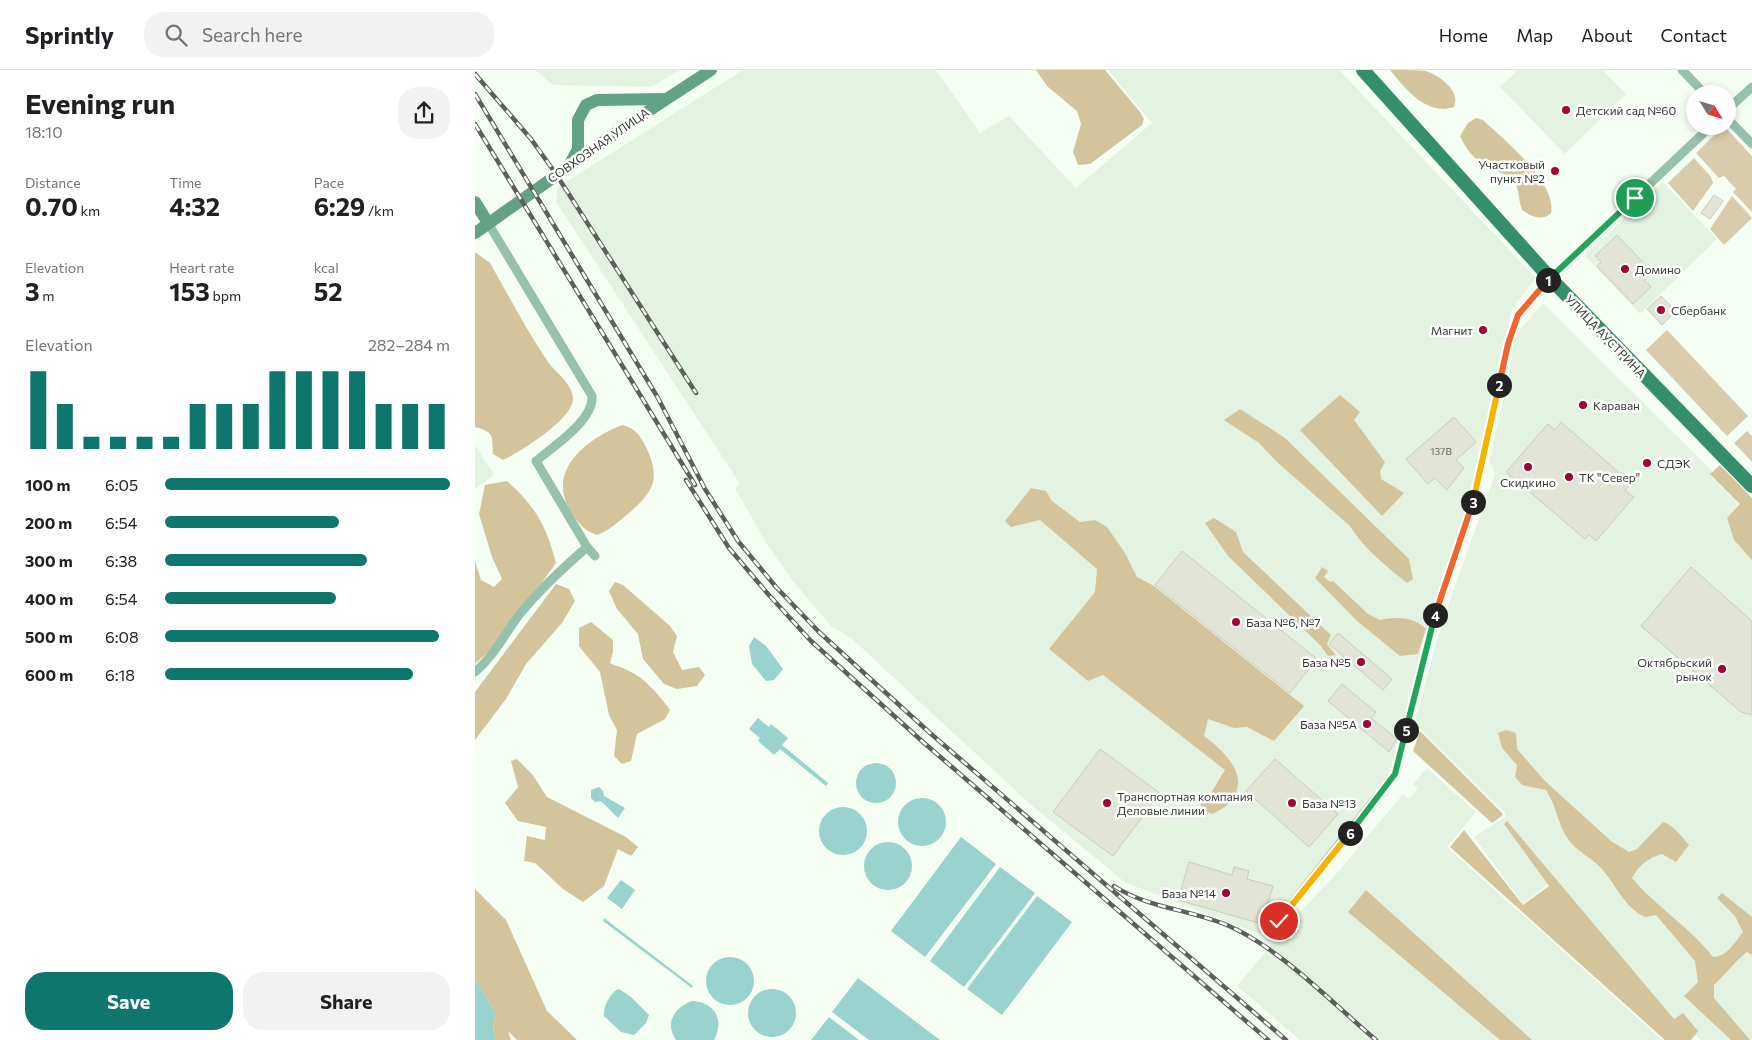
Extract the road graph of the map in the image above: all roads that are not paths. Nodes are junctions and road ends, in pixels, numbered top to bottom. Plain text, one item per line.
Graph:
1 (711, 70) edge
2 (1363, 70) edge
3 (1683, 70) edge
4 (1697, 85) edge
5 (1752, 87) edge
6 (665, 99) junction
7 (1736, 102) edge
8 (1736, 127) edge
9 (579, 128) junction
10 (1701, 135) edge
11 (604, 141) junction
12 (1752, 144) edge
13 (568, 166) junction
14 (475, 202) edge
15 (488, 223) junction
16 (475, 233) edge
17 (1550, 278) junction
18 (1752, 486) edge
19 (587, 546) junction
20 (595, 556) dead end
21 (475, 672) edge
22 (1279, 921) dead end

1 - 6 main road, СОВХОЗНАЯ УЛИЦА
2 - 17 main road, УЛИЦА АУСТРИНА
3 - 4 street
5 - 7 street
6 - 9 main road
6 - 11 main road, СОВХОЗНАЯ УЛИЦА
8 - 12 street
9 - 11 main road
9 - 13 main road
10 - 17 street
11 - 13 main road, СОВХОЗНАЯ УЛИЦА
13 - 15 main road, СОВХОЗНАЯ УЛИЦА
14 - 15 main road
15 - 16 main road, СОВХОЗНАЯ УЛИЦА
15 - 19 street
17 - 18 main road, УЛИЦА АУСТРИНА
17 - 22 street
19 - 20 street
19 - 21 street

